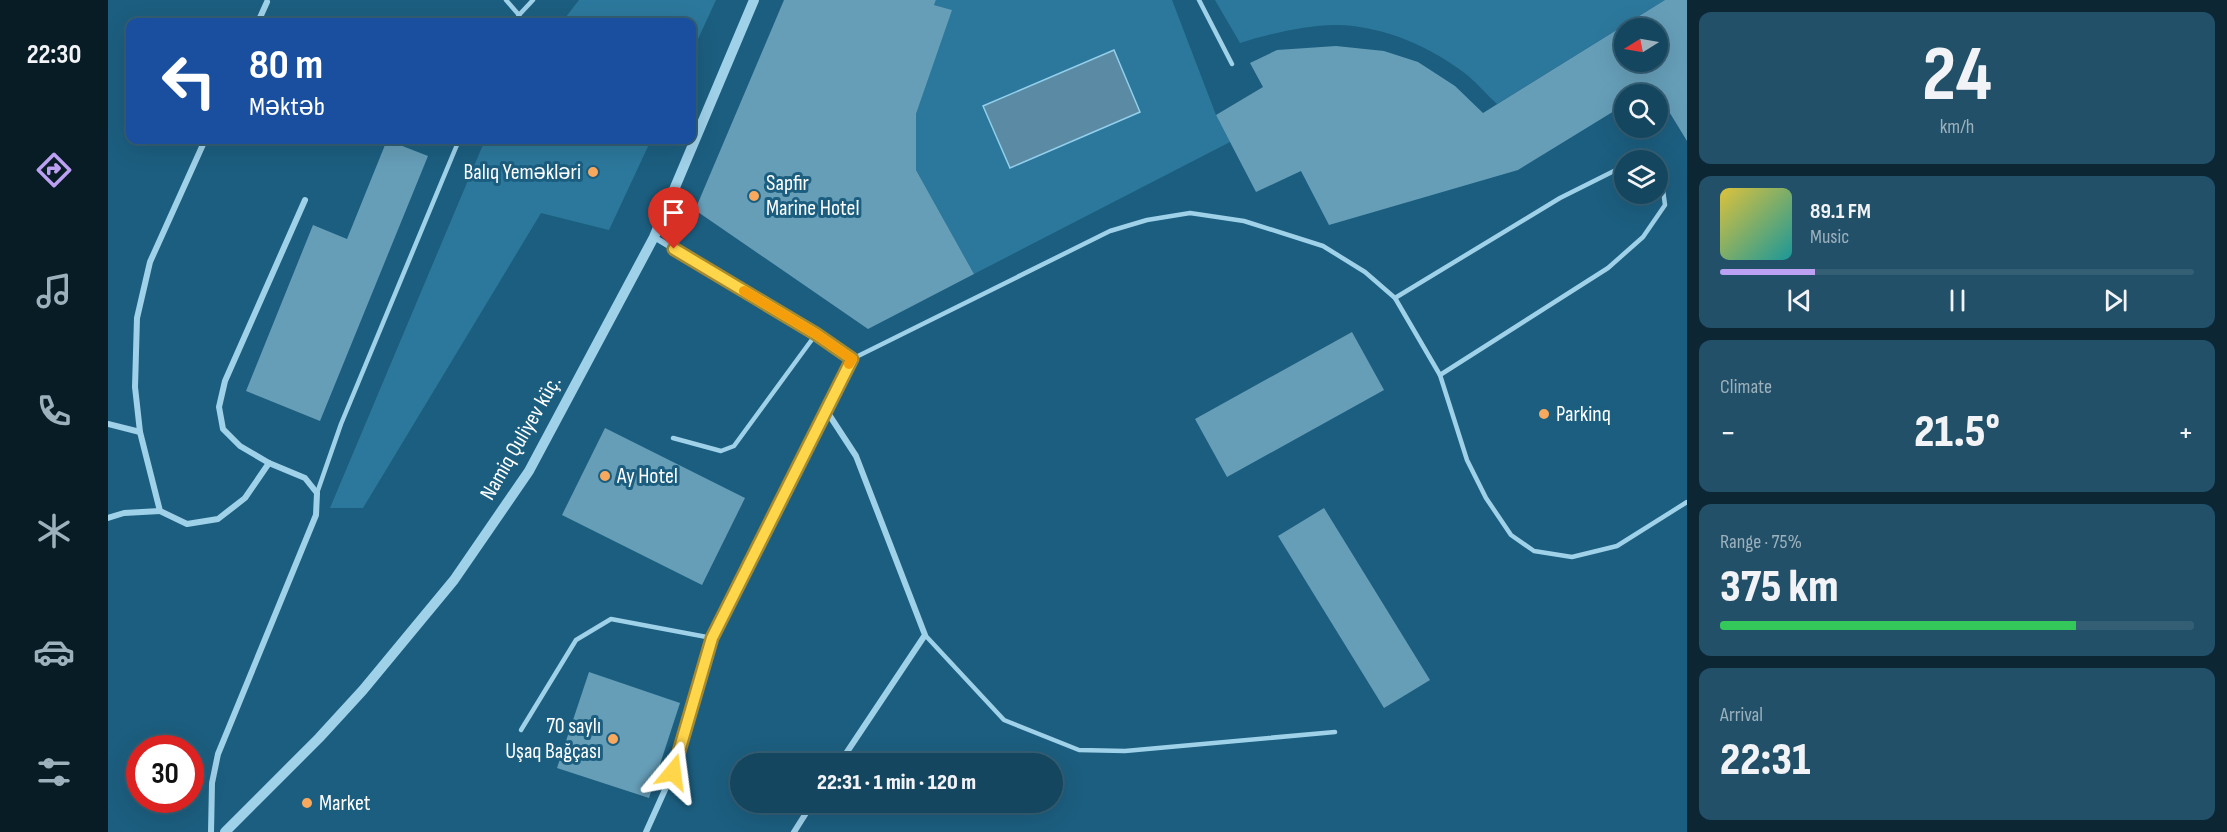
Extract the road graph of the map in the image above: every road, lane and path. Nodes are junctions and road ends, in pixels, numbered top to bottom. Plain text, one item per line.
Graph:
1 (506, 0) edge
2 (533, 0) edge
3 (754, 0) edge
4 (1199, 0) edge
5 (267, 2) dead end
6 (519, 15) junction
7 (260, 18) edge
8 (517, 18) edge
9 (1232, 64) dead end
10 (696, 137) edge
11 (204, 144) edge
12 (457, 144) edge
13 (693, 144) edge
14 (1614, 171) edge
15 (305, 200) dead end
16 (1665, 204) edge
17 (654, 237) junction
18 (1395, 298) junction
19 (816, 334) junction
20 (852, 359) junction
21 (1440, 375) junction
22 (826, 410) junction
23 (108, 424) edge
24 (141, 432) junction
25 (674, 438) dead end
26 (269, 463) junction
27 (317, 493) junction
28 (1687, 502) edge
29 (160, 511) junction
30 (108, 518) edge
31 (925, 635) junction
32 (712, 638) junction
33 (521, 730) dead end
34 (1335, 732) dead end
35 (846, 753) edge
36 (806, 813) edge
37 (211, 832) edge
38 (225, 832) edge
39 (646, 832) edge
40 (794, 832) edge

1 - 6 lane
2 - 6 lane
3 - 10 street, Namiq Quliyev küç.
4 - 9 lane
5 - 7 street
6 - 8 lane
11 - 24 street
12 - 27 lane
13 - 17 street, Namiq Quliyev küç.
14 - 18 lane
15 - 26 street
16 - 21 lane
17 - 19 street
17 - 38 street, Namiq Quliyev küç.
18 - 20 lane
18 - 21 lane
19 - 20 street
19 - 25 lane
20 - 22 street
21 - 28 lane
22 - 31 street
22 - 32 street
23 - 24 street
24 - 29 street
26 - 27 street
26 - 29 street
27 - 37 street
29 - 30 street
31 - 34 lane
31 - 35 street
32 - 33 lane
32 - 39 street
36 - 40 street

